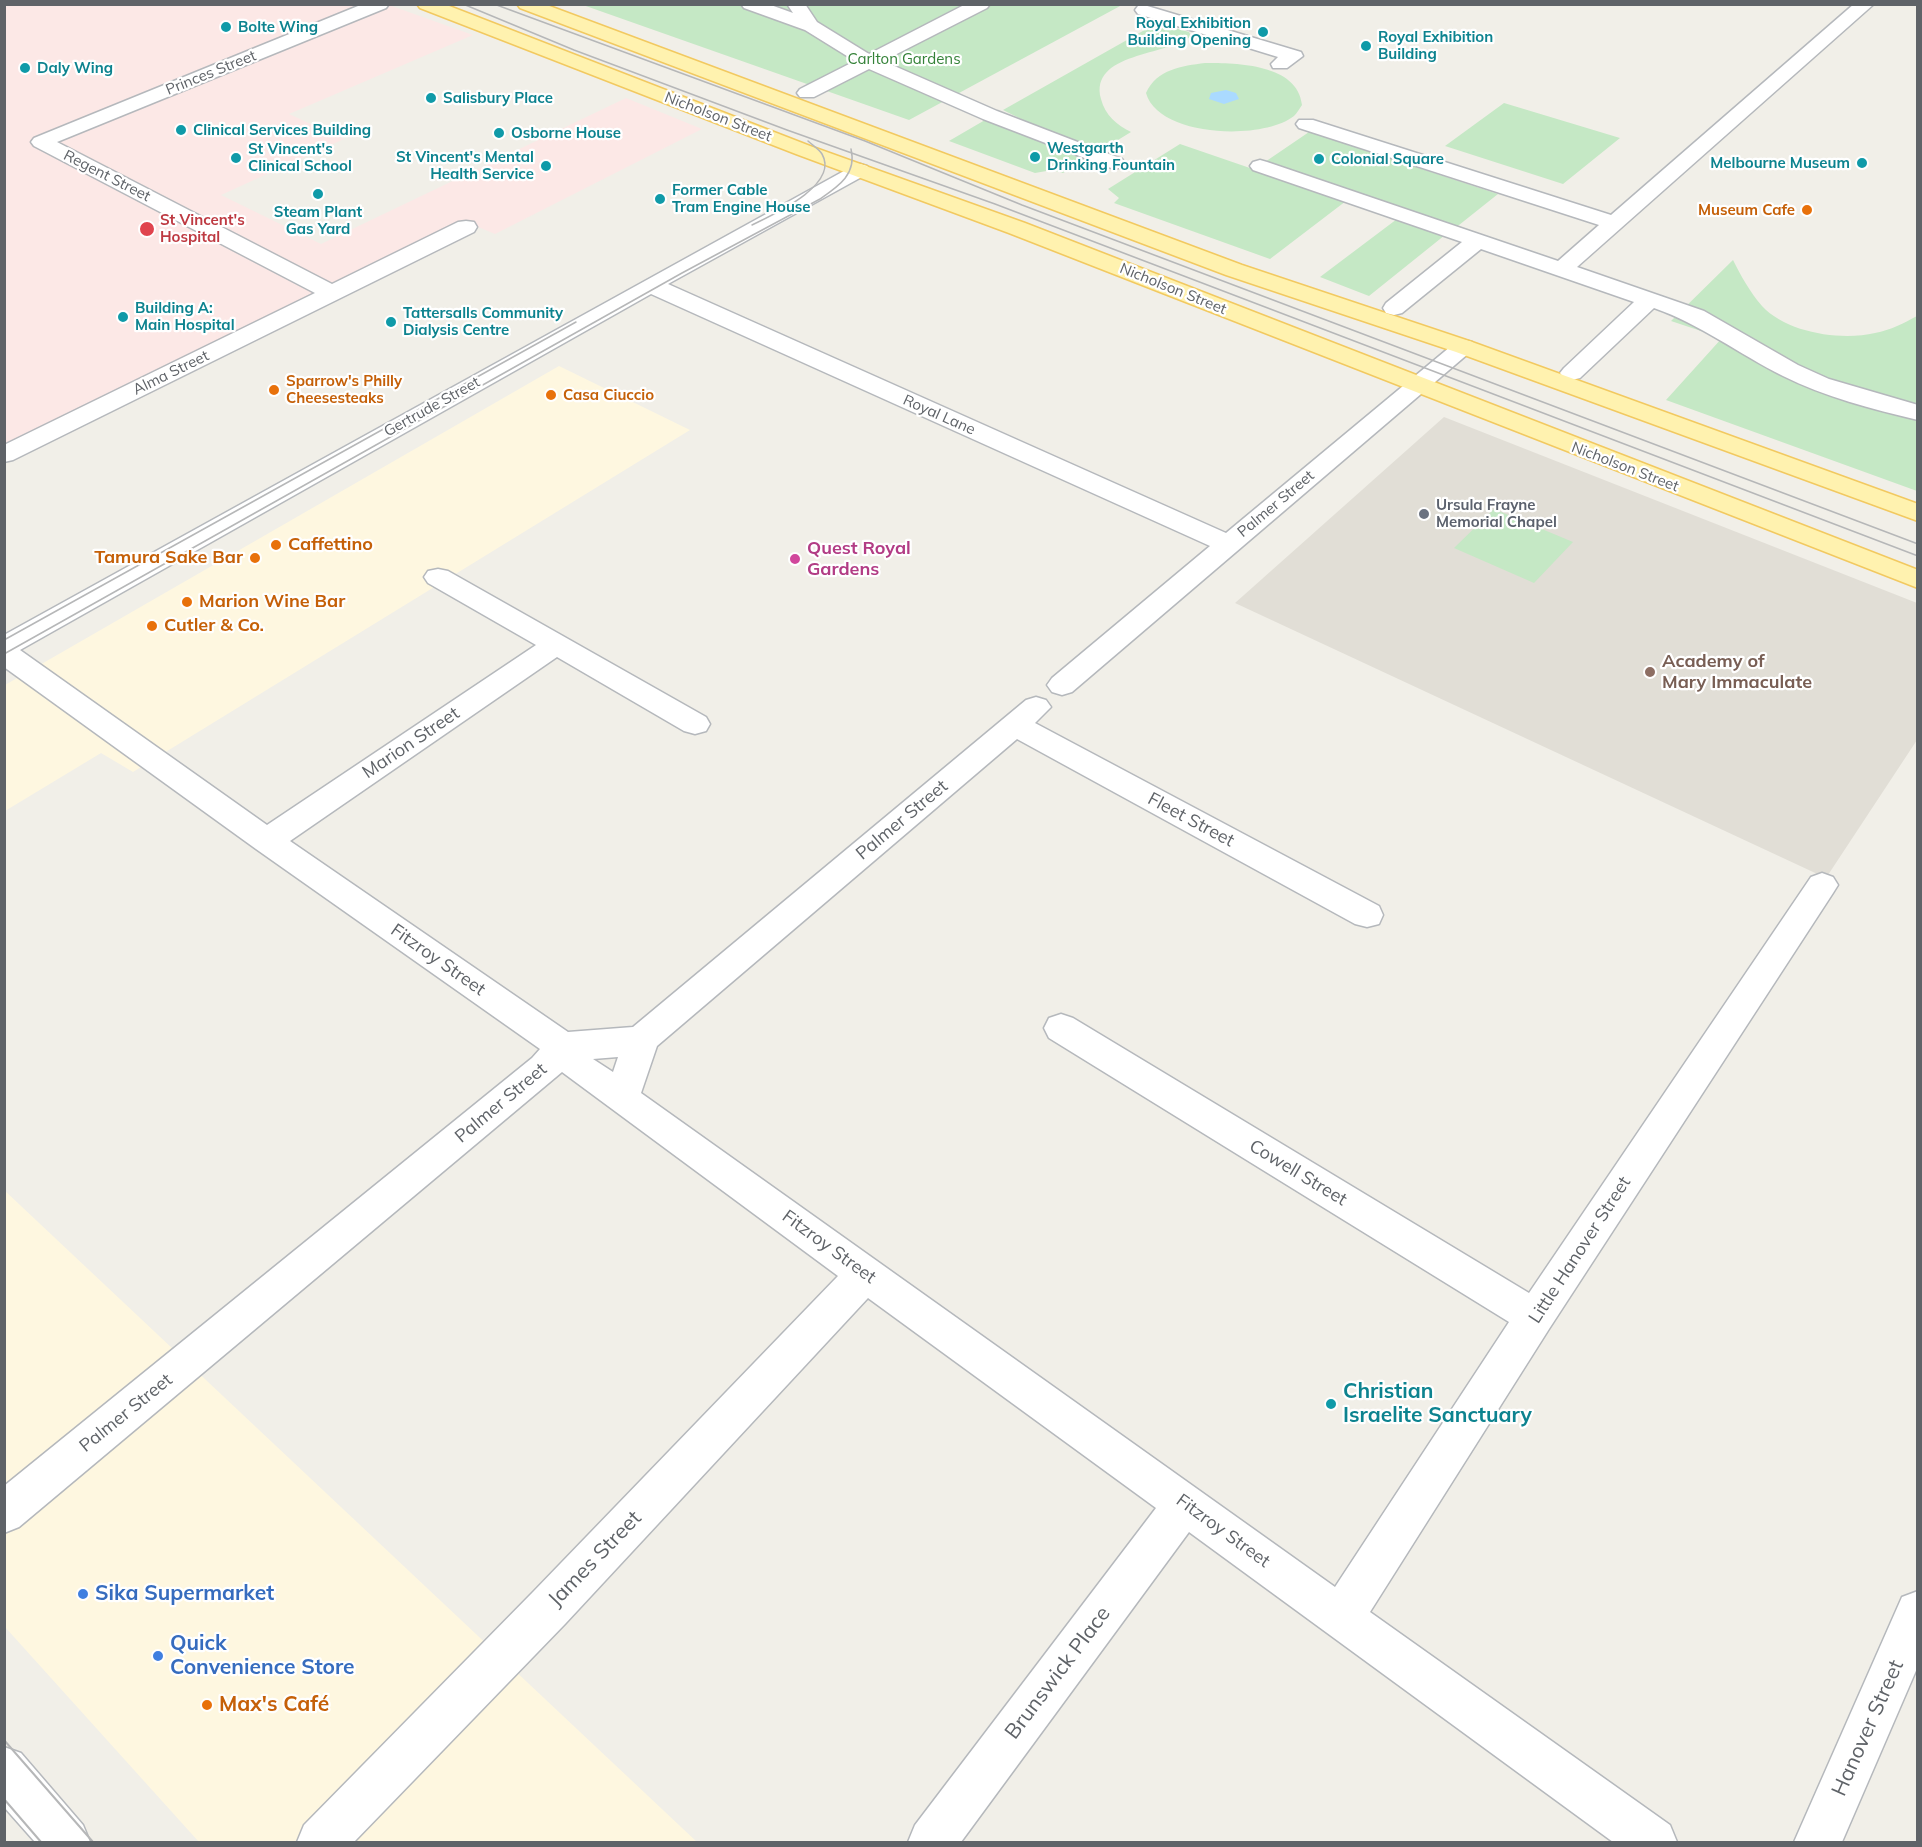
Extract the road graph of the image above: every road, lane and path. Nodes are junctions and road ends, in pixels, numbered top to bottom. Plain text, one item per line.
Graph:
1 (380, 4) edge
2 (426, 4) edge
3 (526, 4) edge
4 (750, 4) edge
5 (796, 4) edge
6 (981, 4) edge
7 (1865, 4) edge
8 (1143, 7) edge
9 (811, 26) junction
10 (869, 62) junction
11 (1280, 64) dead end
12 (807, 93) dead end
13 (1306, 124) dead end
14 (41, 142) joint
15 (901, 143) junction
16 (1115, 163) dead end
17 (1260, 166) dead end
18 (860, 170) junction
19 (1614, 223) junction
20 (466, 227) dead end
21 (1477, 241) junction
22 (1561, 270) junction
23 (650, 285) junction
24 (332, 293) junction
25 (1649, 300) junction
26 (1394, 308) dead end
27 (1464, 347) junction
28 (1572, 373) dead end
29 (1418, 386) junction
30 (1917, 413) edge
31 (4, 455) edge
32 (1917, 513) edge
33 (1228, 544) junction
34 (438, 577) dead end
35 (1917, 580) edge
36 (556, 645) junction
37 (4, 647) edge
38 (4, 653) edge
39 (1062, 685) dead end
40 (1026, 716) joint
41 (695, 724) dead end
42 (267, 841) junction
43 (1822, 885) dead end
44 (1367, 915) dead end
45 (1061, 1028) dead end
46 (642, 1039) junction
47 (562, 1047) junction
48 (622, 1097) junction
49 (866, 1273) junction
50 (1535, 1317) junction
51 (1185, 1503) junction
52 (4, 1514) edge
53 (1917, 1613) edge
54 (1341, 1617) junction
55 (4, 1770) edge
56 (66, 1842) edge
57 (321, 1842) edge
58 (932, 1842) edge
59 (1653, 1842) edge
60 (1818, 1842) edge

1 - 14 street, Princes Street
2 - 18 main road, Nicholson Street
3 - 15 main road
4 - 9 street
5 - 9 street
6 - 10 street
7 - 19 street
8 - 11 street
9 - 10 street
10 - 12 street
10 - 16 street
13 - 19 street
14 - 24 street, Regent Street
15 - 18 main road
15 - 27 main road
17 - 21 street
18 - 23 street, Gertrude Street
18 - 29 main road, Nicholson Street
19 - 22 street
20 - 24 street, Alma Street
21 - 22 street
21 - 26 street
22 - 25 street
23 - 33 street, Royal Lane
23 - 37 street, Gertrude Street
24 - 31 street, Alma Street
25 - 28 street
25 - 30 street
27 - 29 street, Palmer Street
27 - 32 main road
29 - 33 street, Palmer Street
29 - 35 main road, Nicholson Street
33 - 39 street, Palmer Street
34 - 36 street
36 - 41 street
36 - 42 street, Marion Street
38 - 42 street, Fitzroy Street
40 - 44 street, Fleet Street
40 - 46 street, Palmer Street
42 - 47 street, Fitzroy Street
43 - 50 street, Little Hanover Street
45 - 50 street, Cowell Street
46 - 47 street, Palmer Street
46 - 48 street
47 - 48 street, Fitzroy Street
47 - 52 street, Palmer Street
48 - 49 street, Fitzroy Street
49 - 51 street, Fitzroy Street
49 - 57 street, James Street
50 - 54 street, Little Hanover Street
51 - 54 street, Fitzroy Street
51 - 58 street, Brunswick Place
53 - 60 street, Hanover Street
54 - 59 street, Fitzroy Street
55 - 56 street

